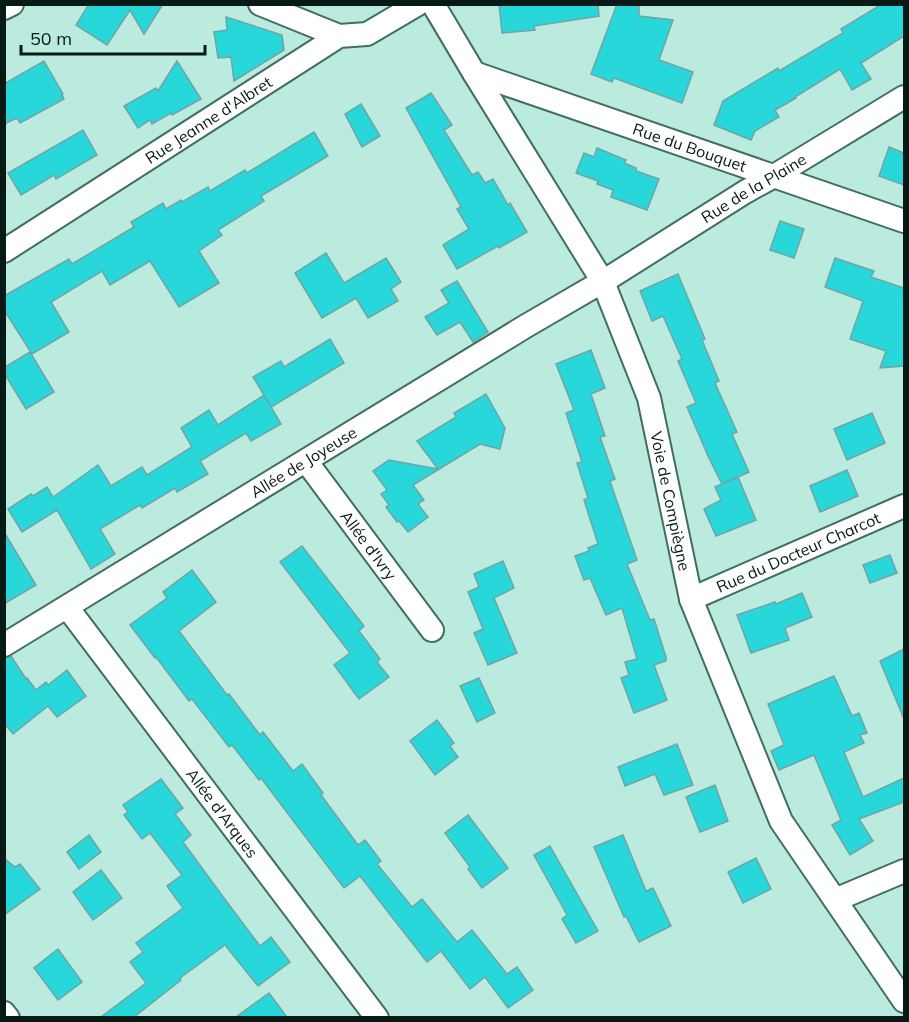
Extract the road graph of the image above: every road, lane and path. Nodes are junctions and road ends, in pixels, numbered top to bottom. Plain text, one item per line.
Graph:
1 (12, 4) edge
2 (260, 4) edge
3 (418, 4) edge
4 (433, 4) edge
5 (4, 8) edge
6 (339, 36) junction
7 (474, 73) junction
8 (904, 97) edge
9 (774, 176) junction
10 (904, 221) edge
11 (4, 251) edge
12 (603, 282) junction
13 (306, 461) junction
14 (904, 506) edge
15 (691, 598) junction
16 (67, 607) junction
17 (432, 630) dead end
18 (4, 645) edge
19 (904, 871) edge
20 (836, 900) junction
21 (904, 1001) edge
22 (4, 1013) edge
23 (8, 1017) edge
24 (377, 1017) edge

1 - 5 street
2 - 6 street
3 - 6 street, Rue Jeanne d'Albret
4 - 7 street, Voie de Compiègne
6 - 11 street, Rue Jeanne d'Albret
7 - 9 street, Rue du Bouquet
7 - 12 street, Voie de Compiègne
8 - 9 street, Rue de la Plaine
9 - 10 street, Rue du Bouquet
9 - 12 street, Rue de la Plaine
12 - 13 street, Allée de Joyeuse
12 - 15 street, Voie de Compiègne
13 - 16 street, Allée de Joyeuse
13 - 17 street, Allée d'Ivry
14 - 15 street, Rue du Docteur Charcot
15 - 20 street, Voie de Compiègne
16 - 18 street, Allée de Joyeuse
16 - 24 street, Allée d'Arques
19 - 20 street
20 - 21 street, Voie de Compiègne
22 - 23 street

